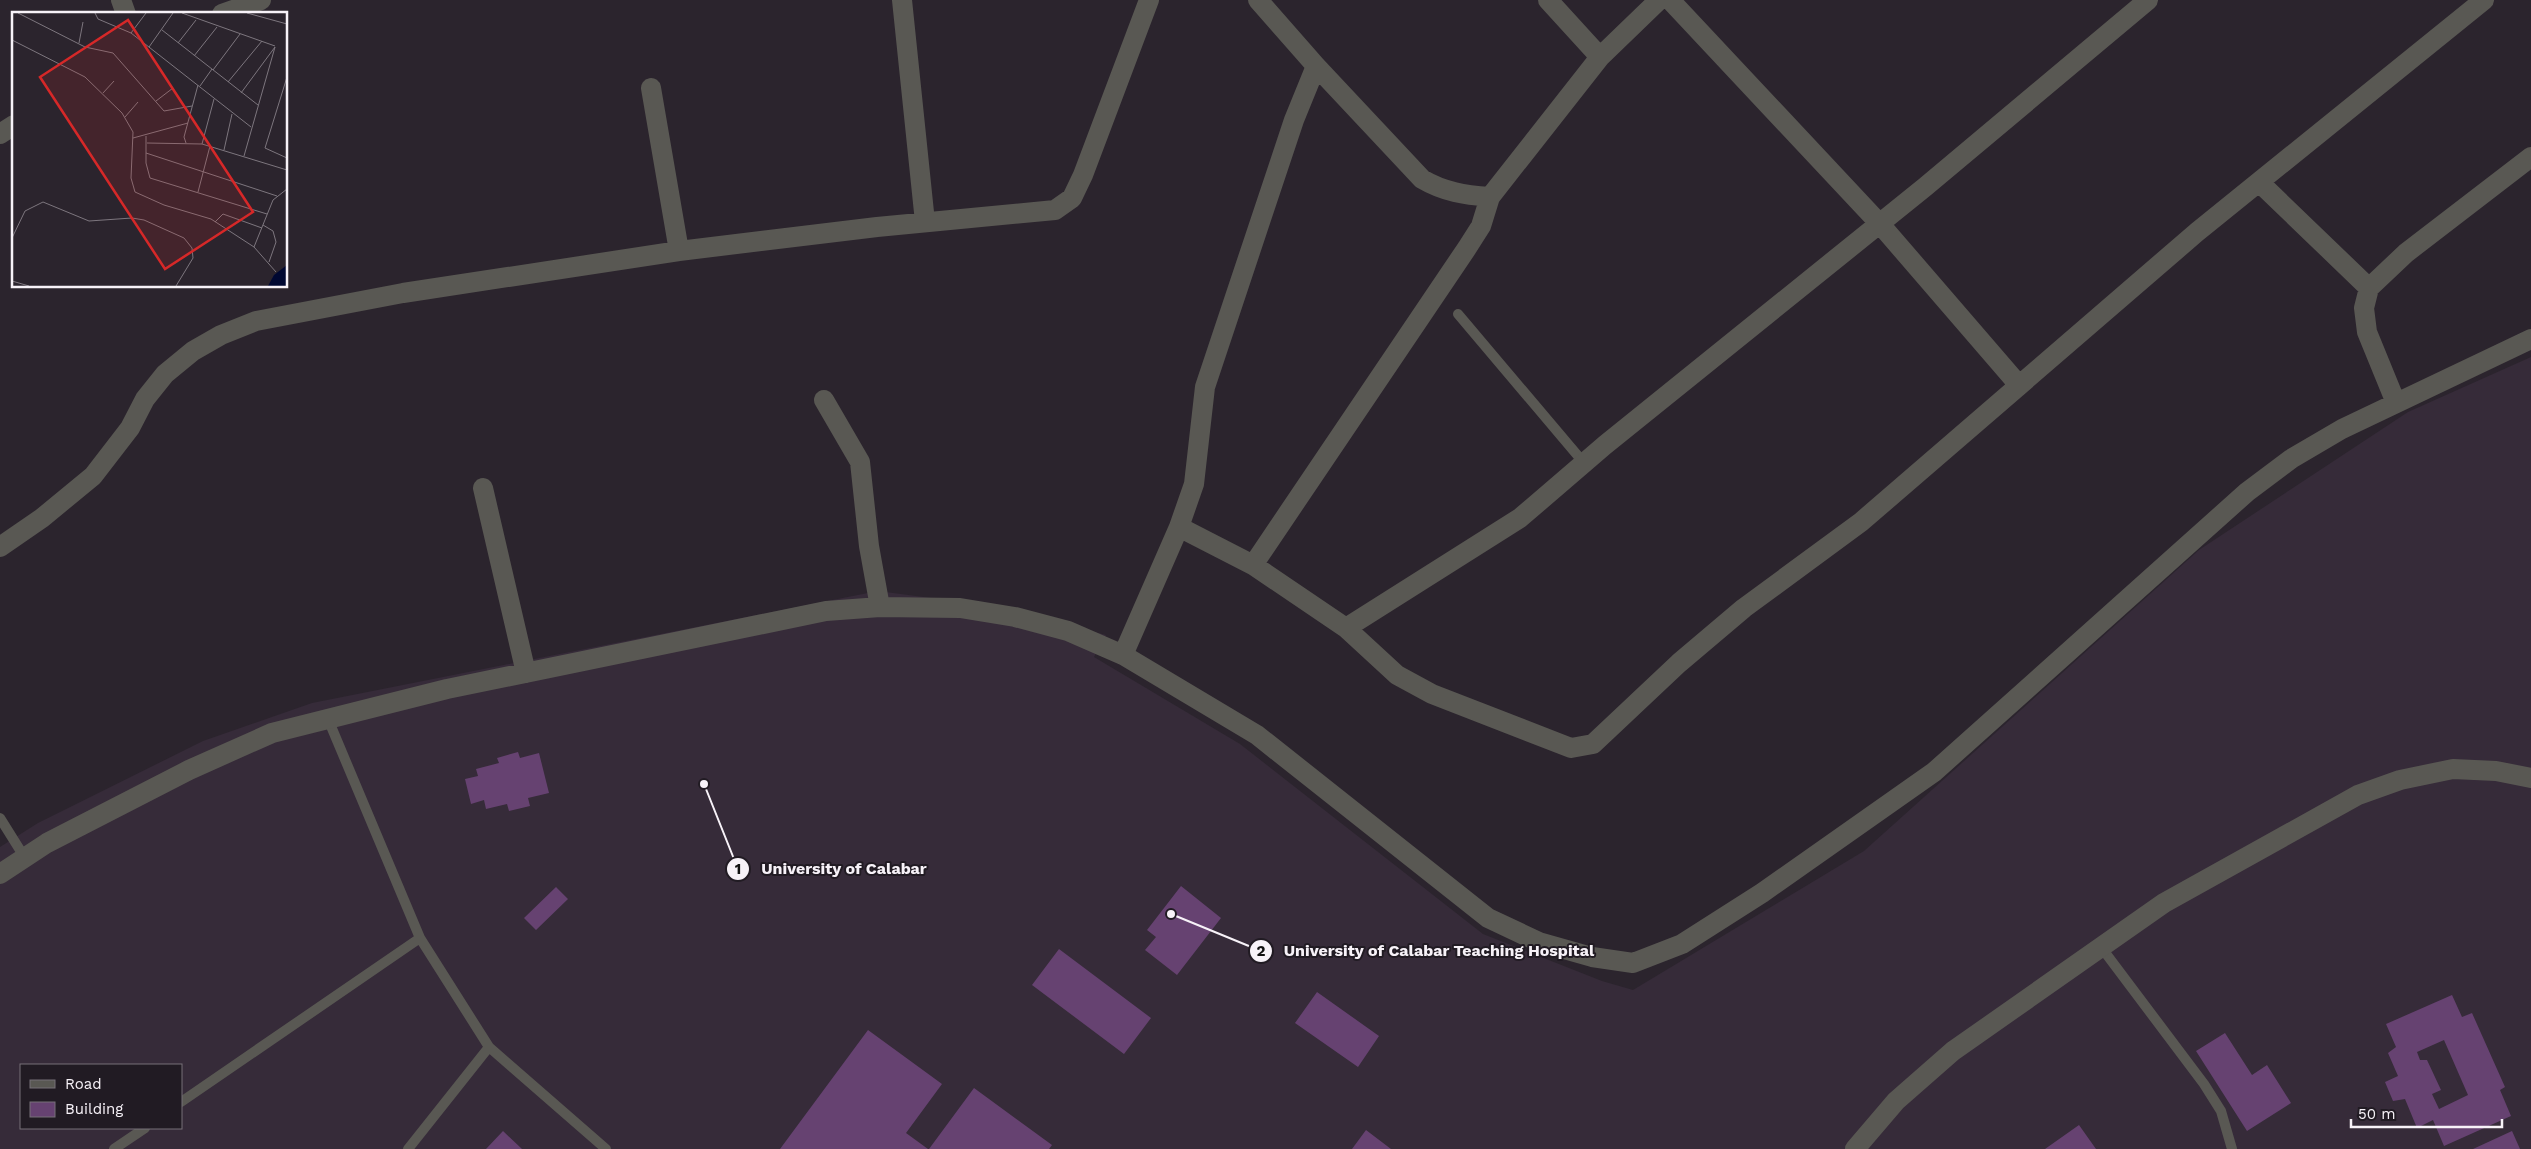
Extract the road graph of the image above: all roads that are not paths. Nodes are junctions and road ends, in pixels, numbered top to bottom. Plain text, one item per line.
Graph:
1 (121, 0) edge
2 (261, 0) edge
3 (902, 0) edge
4 (1150, 0) edge
5 (1258, 0) edge
6 (1548, 0) edge
7 (1659, 0) edge
8 (1670, 0) edge
9 (2148, 0) edge
10 (2484, 0) edge
11 (125, 12) edge
12 (228, 12) edge
13 (1600, 57) junction
14 (1316, 66) junction
15 (651, 88) dead end
16 (12, 126) edge
17 (0, 134) edge
18 (2531, 157) edge
19 (2259, 182) junction
20 (1490, 198) junction
21 (925, 222) junction
22 (1880, 224) junction
23 (679, 251) junction
24 (2369, 288) junction
25 (1458, 314) dead end
26 (2531, 340) edge
27 (2018, 384) junction
28 (824, 400) dead end
29 (2396, 403) junction
30 (1584, 463) junction
31 (483, 488) dead end
32 (1179, 527) junction
33 (0, 547) edge
34 (1253, 565) junction
35 (880, 607) junction
36 (1346, 628) junction
37 (1123, 655) junction
38 (526, 673) junction
39 (328, 719) junction
40 (2531, 778) edge
41 (0, 820) edge
42 (25, 858) junction
43 (0, 874) edge
44 (420, 938) junction
45 (2100, 948) junction
46 (489, 1047) junction
47 (182, 1101) edge
48 (144, 1129) edge
49 (114, 1149) edge
50 (408, 1149) edge
51 (606, 1149) edge
52 (1855, 1149) edge
53 (2232, 1149) edge

1 - 11 street
2 - 12 street
3 - 21 street
4 - 21 street
5 - 14 street
6 - 13 street
7 - 13 street
8 - 22 street
9 - 22 street
10 - 19 street
13 - 20 street
14 - 20 street
14 - 32 street
15 - 23 street
16 - 17 street
18 - 24 street
19 - 24 street
19 - 27 street
20 - 34 street
21 - 23 street
22 - 27 street
22 - 30 street
23 - 33 street
24 - 29 street
25 - 30 lane
26 - 29 street
27 - 36 street
28 - 35 street
29 - 37 street
30 - 36 street
31 - 38 street
32 - 34 street
32 - 37 street
34 - 36 street
35 - 37 street
35 - 38 street
38 - 39 street
39 - 42 street
39 - 44 lane
40 - 45 street
41 - 42 lane
42 - 43 street
44 - 46 lane
44 - 47 lane
45 - 52 street
45 - 53 lane
46 - 50 lane
46 - 51 lane
48 - 49 lane

